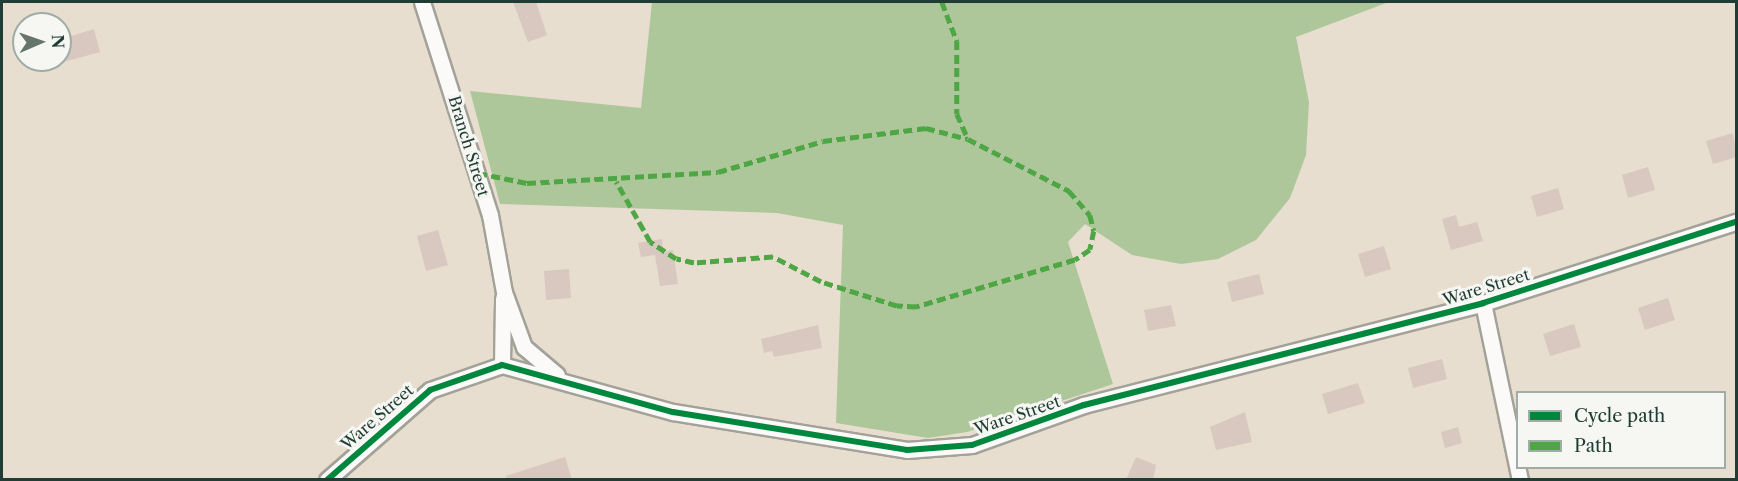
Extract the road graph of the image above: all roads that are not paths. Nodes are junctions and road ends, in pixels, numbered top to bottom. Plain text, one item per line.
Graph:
1 (422, 2) edge
2 (1737, 222) edge
3 (504, 292) junction
4 (1483, 303) junction
5 (502, 365) junction
6 (563, 380) junction
7 (1516, 461) edge
8 (327, 480) edge

1 - 3 street, Branch Street
2 - 4 street, Ware Street
3 - 5 street, Branch Street
3 - 6 street, Branch Street
4 - 6 street, Ware Street
4 - 7 street
5 - 6 street, Ware Street
5 - 8 street, Ware Street

